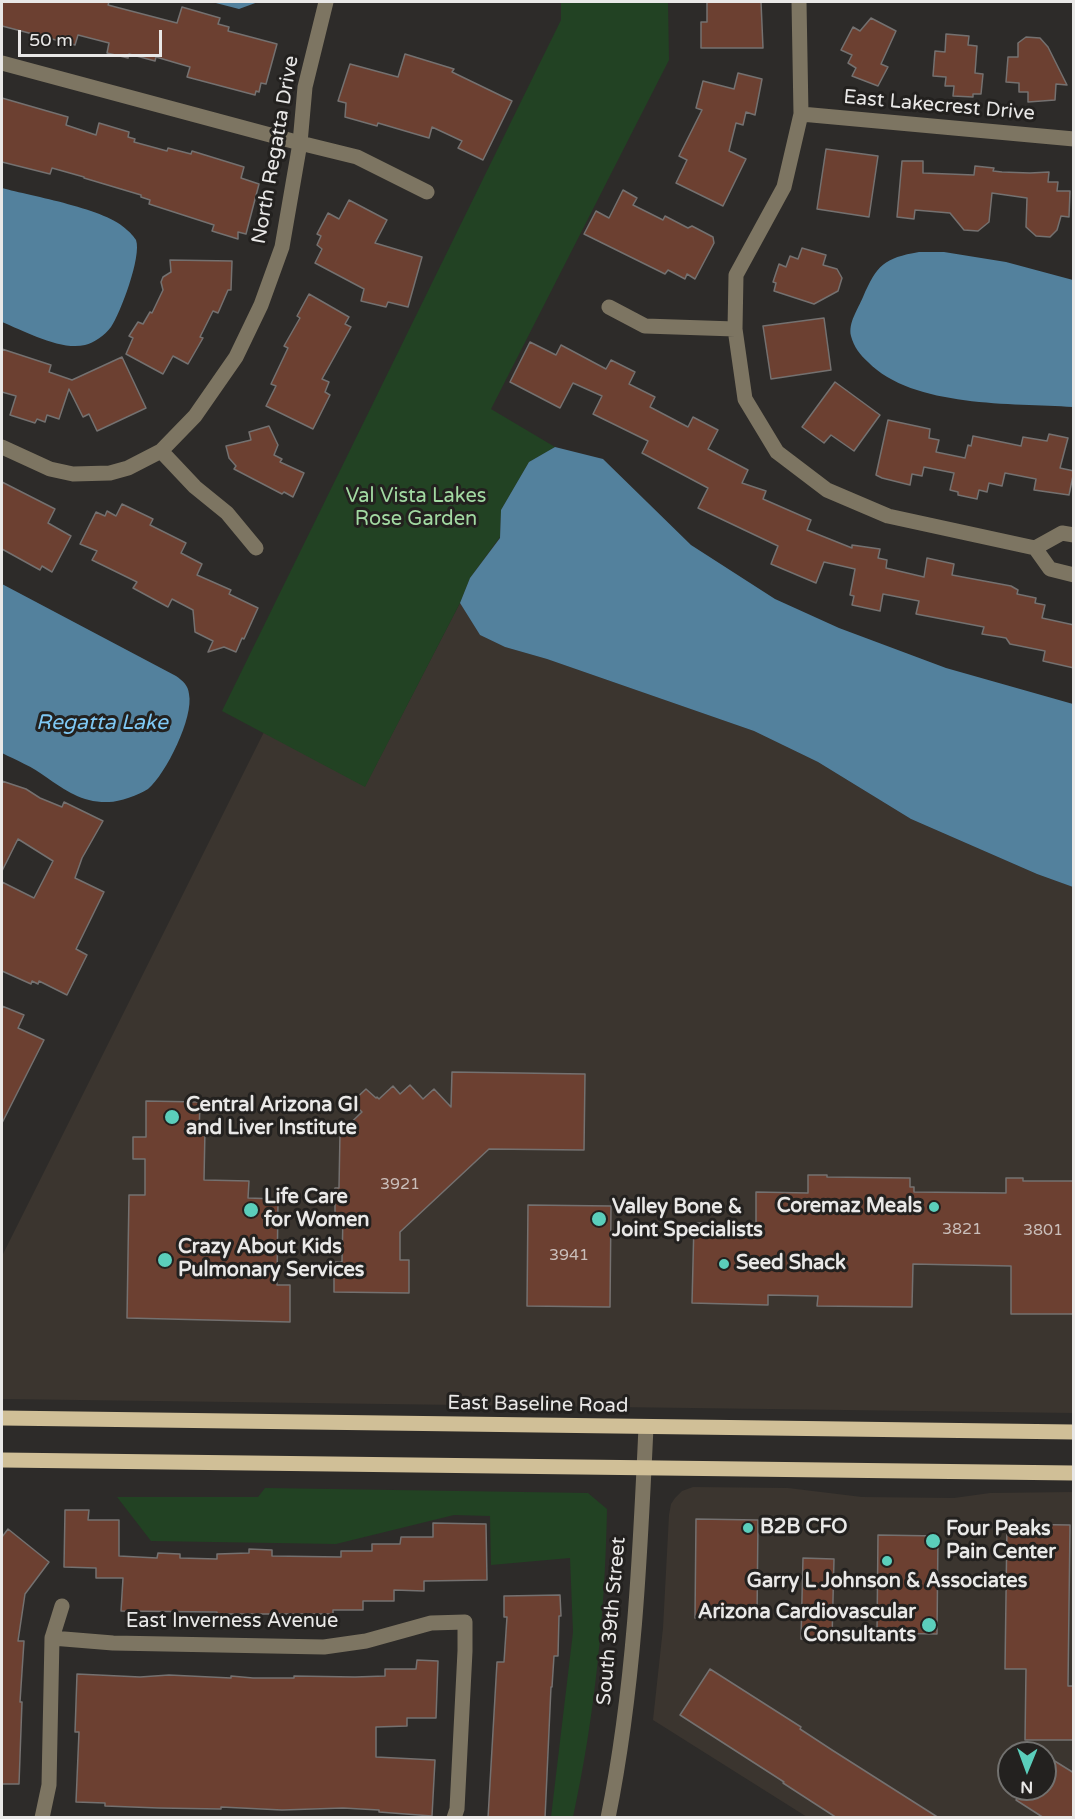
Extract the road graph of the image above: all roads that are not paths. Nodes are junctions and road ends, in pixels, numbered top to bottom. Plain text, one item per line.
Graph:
1 (326, 2) edge
2 (799, 2) edge
3 (2, 63) edge
4 (801, 114) junction
5 (1074, 139) edge
6 (300, 143) junction
7 (427, 192) dead end
8 (609, 308) dead end
9 (735, 329) junction
10 (2, 447) edge
11 (161, 451) junction
12 (1074, 536) edge
13 (256, 548) dead end
14 (1035, 548) junction
15 (1074, 575) edge
16 (2, 1418) edge
17 (646, 1427) junction
18 (1074, 1432) edge
19 (2, 1460) edge
20 (644, 1467) junction
21 (1074, 1473) edge
22 (62, 1606) dead end
23 (52, 1638) junction
24 (42, 1818) edge
25 (454, 1818) edge
26 (608, 1818) edge

1 - 6 street, North Regatta Drive
2 - 4 street
3 - 6 street
4 - 5 street, East Lakecrest Drive
4 - 9 street
6 - 7 street
6 - 11 street, North Regatta Drive
8 - 9 street
9 - 14 street
10 - 11 street, North Regatta Drive
11 - 13 street
12 - 14 street
14 - 15 street
16 - 17 main road, East Baseline Road
17 - 18 main road, East Baseline Road
17 - 20 street, South 39th Street
19 - 20 main road
20 - 21 main road
20 - 26 street, South 39th Street
22 - 23 street
23 - 24 street
23 - 25 street, East Inverness Avenue

